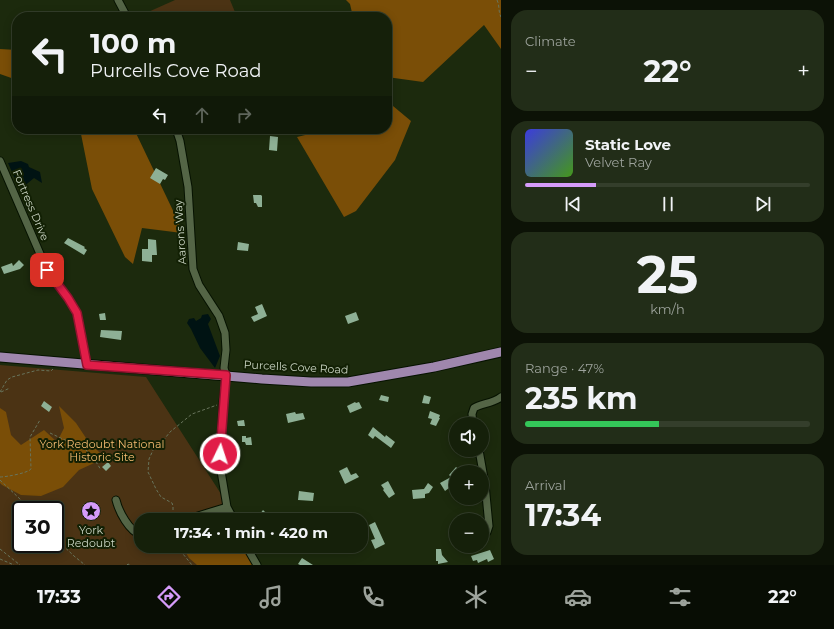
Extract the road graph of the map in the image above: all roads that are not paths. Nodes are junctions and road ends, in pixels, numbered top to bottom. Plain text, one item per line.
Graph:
1 (119, 0) edge
2 (125, 12) edge
3 (178, 134) edge
4 (0, 161) edge
5 (501, 352) edge
6 (0, 358) edge
7 (87, 365) junction
8 (226, 375) junction
9 (501, 397) edge
10 (472, 417) edge
11 (480, 457) edge
12 (116, 500) dead end
13 (227, 507) junction
14 (208, 513) edge
15 (230, 513) edge
16 (488, 513) edge
17 (134, 530) edge
18 (250, 553) edge
19 (257, 565) edge

1 - 2 street
3 - 8 street, Aarons Way
4 - 7 street, Fortress Drive
5 - 8 main road, Purcells Cove Road
6 - 7 main road, Purcells Cove Road
7 - 8 main road, Purcells Cove Road
8 - 13 street, Aarons Way
9 - 10 street
11 - 16 street
12 - 17 street
13 - 14 street
13 - 15 street, Aarons Way
18 - 19 street

